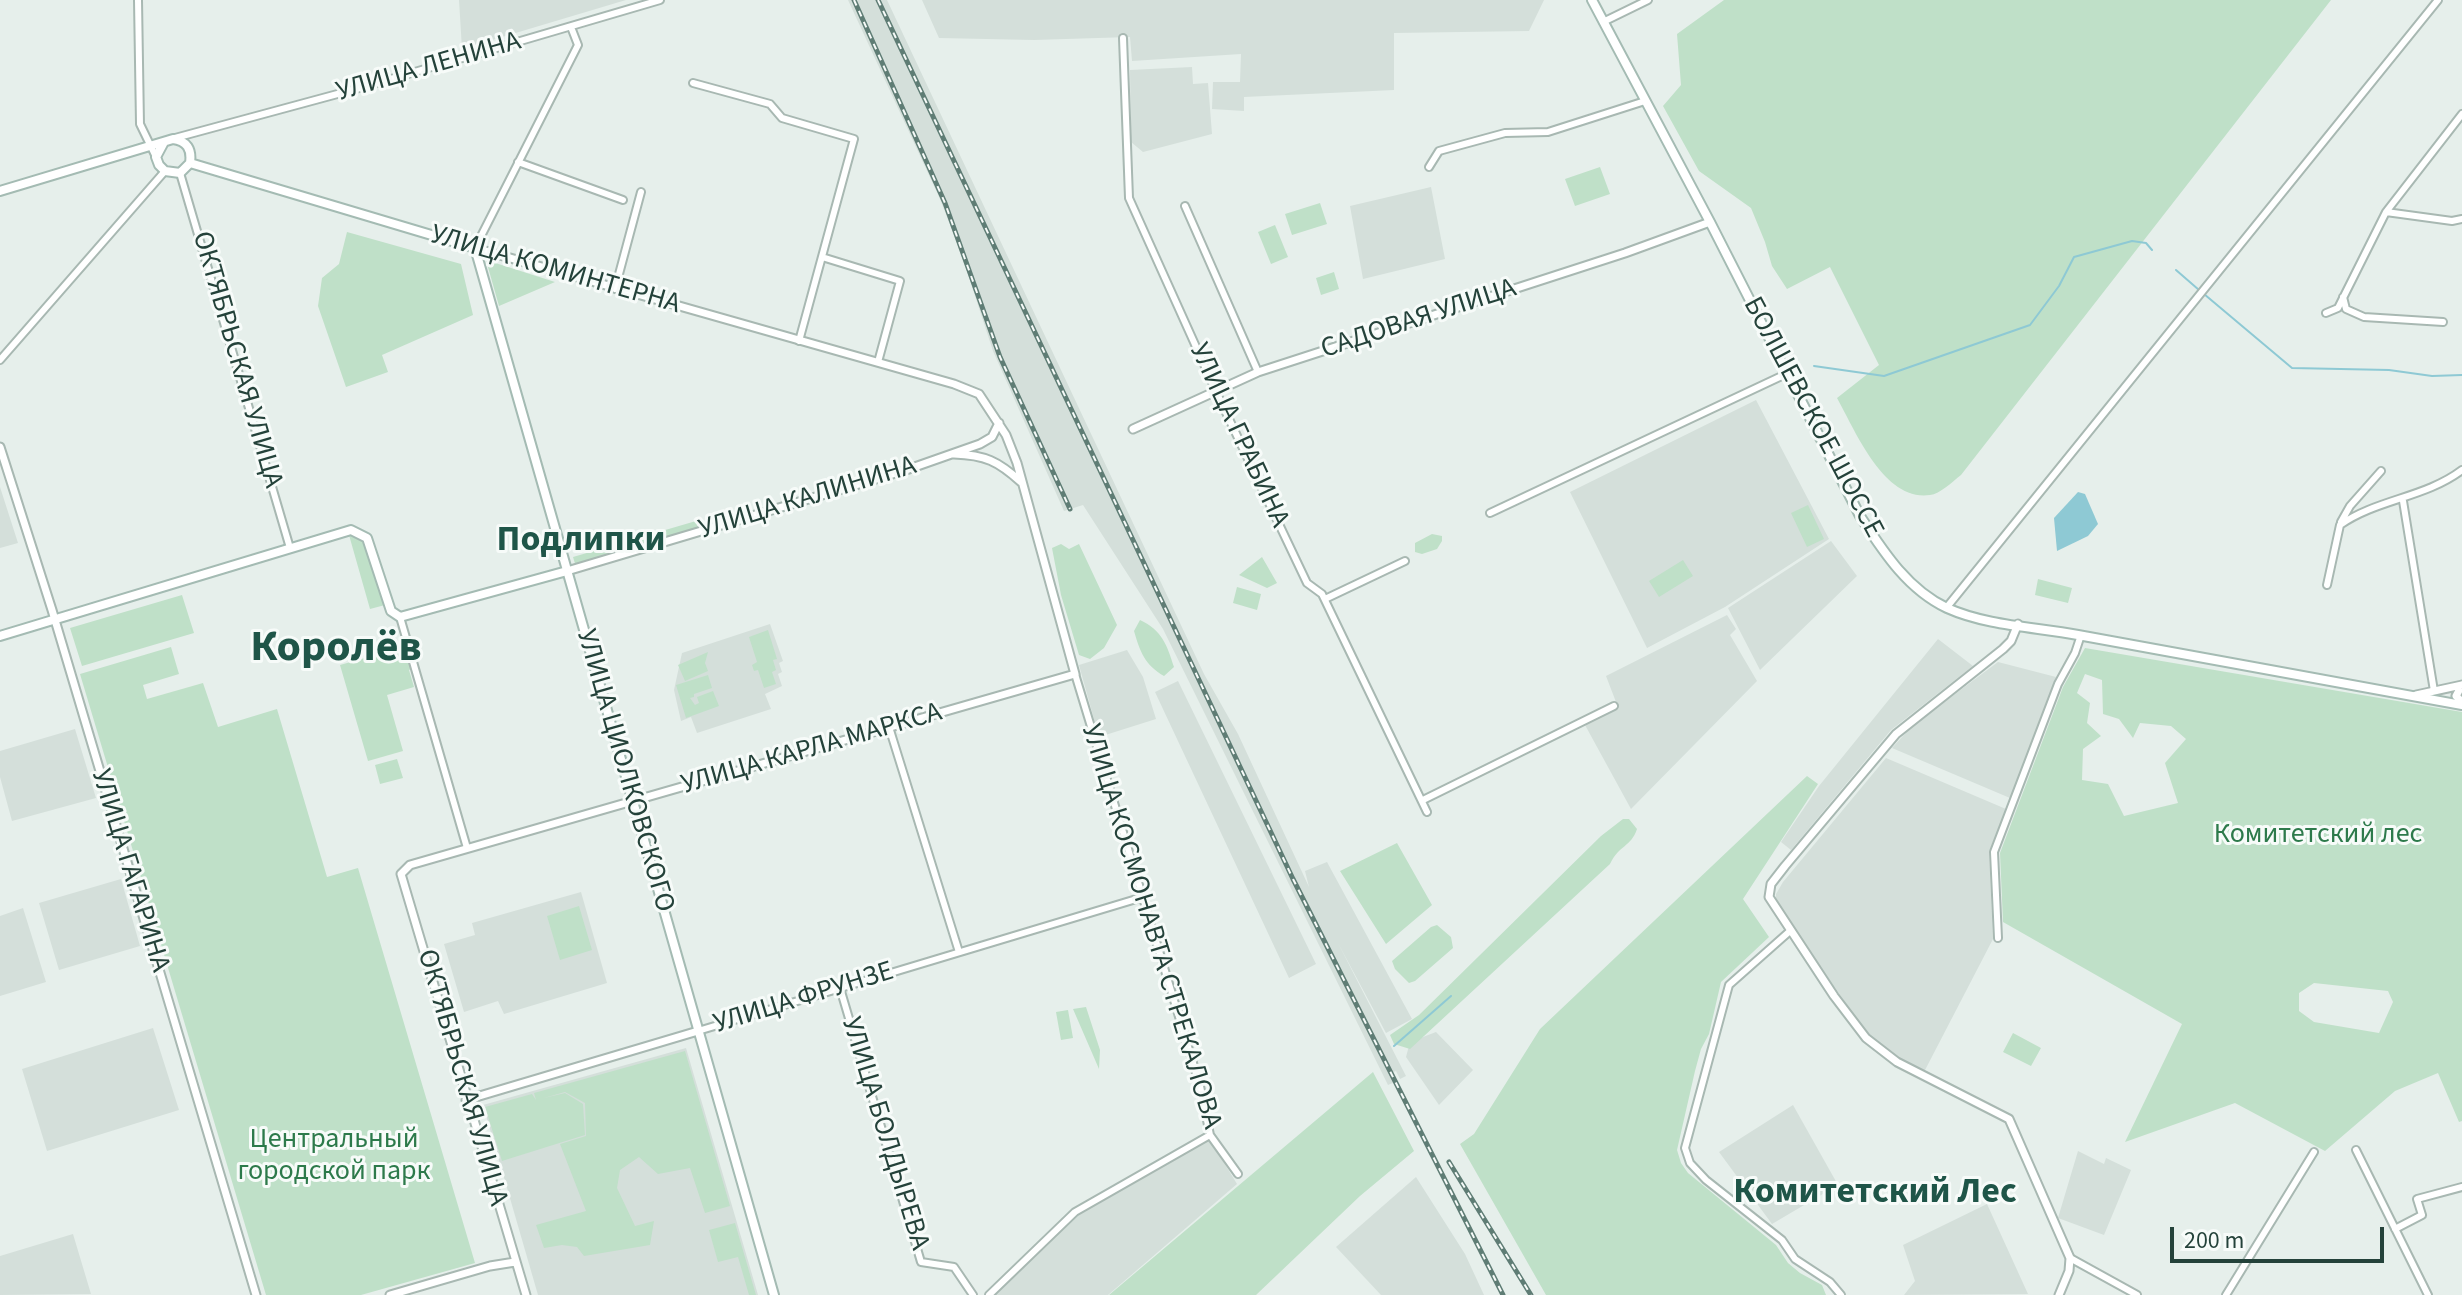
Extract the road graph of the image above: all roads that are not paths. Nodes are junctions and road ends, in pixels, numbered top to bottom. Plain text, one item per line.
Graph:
1 (138, 0) edge
2 (660, 0) edge
3 (1592, 0) edge
4 (1648, 0) edge
5 (2438, 0) edge
6 (1603, 22) junction
7 (571, 27) junction
8 (1123, 38) dead end
9 (693, 83) dead end
10 (1645, 101) junction
11 (2462, 114) edge
12 (197, 133) junction
13 (169, 140) junction
14 (188, 146) junction
15 (149, 147) junction
16 (156, 157) junction
17 (518, 162) junction
18 (190, 163) junction
19 (1429, 167) dead end
20 (165, 171) junction
21 (180, 173) junction
22 (0, 191) edge
23 (641, 192) dead end
24 (623, 200) dead end
25 (1185, 206) dead end
26 (2386, 212) junction
27 (2462, 219) edge
28 (1710, 222) junction
29 (475, 248) junction
30 (822, 257) junction
31 (615, 289) junction
32 (2343, 297) junction
33 (2326, 313) dead end
34 (2443, 322) dead end
35 (799, 341) junction
36 (0, 360) edge
37 (878, 362) junction
38 (1258, 372) junction
39 (1786, 374) junction
40 (1216, 390) junction
41 (999, 423) junction
42 (1133, 429) dead end
43 (0, 447) edge
44 (948, 454) junction
45 (1017, 463) junction
46 (1004, 466) junction
47 (2462, 470) edge
48 (2381, 471) dead end
49 (1021, 482) junction
50 (2403, 501) junction
51 (1490, 513) dead end
52 (2340, 525) junction
53 (290, 548) junction
54 (1405, 561) dead end
55 (567, 571) junction
56 (2327, 585) dead end
57 (1325, 599) junction
58 (1947, 607) junction
59 (400, 617) junction
60 (55, 619) junction
61 (2018, 624) junction
62 (2081, 635) junction
63 (0, 636) edge
64 (1075, 674) junction
65 (2462, 685) edge
66 (2434, 691) junction
67 (2414, 696) junction
68 (2462, 703) edge
69 (1614, 706) dead end
70 (889, 727) junction
71 (1423, 800) junction
72 (633, 801) junction
73 (1427, 812) dead end
74 (467, 848) junction
75 (410, 865) joint
76 (1143, 897) junction
77 (1790, 931) junction
78 (1998, 938) dead end
79 (959, 952) junction
80 (840, 988) junction
81 (698, 1031) junction
82 (466, 1100) junction
83 (1210, 1135) junction
84 (2356, 1150) dead end
85 (2314, 1152) dead end
86 (1238, 1174) dead end
87 (2462, 1187) edge
88 (2395, 1229) junction
89 (2070, 1258) junction
90 (515, 1262) junction
91 (256, 1295) edge
92 (390, 1295) edge
93 (526, 1295) edge
94 (774, 1295) edge
95 (973, 1295) edge
96 (989, 1295) edge
97 (1841, 1295) edge
98 (2059, 1295) edge
99 (2137, 1295) edge
100 (2226, 1295) edge
101 (2428, 1295) edge

1 - 15 street
2 - 7 street, УЛИЦА ЛЕНИНА
3 - 6 main road, БОЛШЕВСКОЕ ШОССЕ
4 - 6 street
5 - 58 street
6 - 10 main road, БОЛШЕВСКОЕ ШОССЕ
7 - 12 street, УЛИЦА ЛЕНИНА
7 - 17 street
8 - 40 street, УЛИЦА ГРАБИНА
9 - 30 street
10 - 19 street
10 - 28 main road, БОЛШЕВСКОЕ ШОССЕ
11 - 26 street
12 - 13 street, УЛИЦА ЛЕНИНА
12 - 14 street
13 - 14 main road
13 - 15 main road, УЛИЦА ЛЕНИНА
13 - 16 main road
14 - 18 main road
15 - 16 street
15 - 22 main road, УЛИЦА ЛЕНИНА
16 - 20 main road
17 - 24 street
17 - 29 street
18 - 21 main road
18 - 29 main road, УЛИЦА КОМИНТЕРНА
20 - 21 main road
20 - 36 street
21 - 53 street, ОКТЯБРЬСКАЯ УЛИЦА
23 - 31 street
25 - 38 street
26 - 27 street
26 - 32 street
28 - 38 street, САДОВАЯ УЛИЦА
28 - 39 main road, БОЛШЕВСКОЕ ШОССЕ
29 - 31 street, УЛИЦА КОМИНТЕРНА
29 - 55 main road, УЛИЦА ЦИОЛКОВСКОГО
30 - 35 street
30 - 37 street
31 - 35 street, УЛИЦА КОМИНТЕРНА
32 - 33 street
32 - 34 street
35 - 37 street, УЛИЦА КОМИНТЕРНА
37 - 41 street, УЛИЦА КОМИНТЕРНА
38 - 40 street, САДОВАЯ УЛИЦА
39 - 51 street
39 - 58 main road, БОЛШЕВСКОЕ ШОССЕ
40 - 42 street, САДОВАЯ УЛИЦА
40 - 57 street, УЛИЦА ГРАБИНА
41 - 44 street, УЛИЦА КАЛИНИНА
41 - 45 street, УЛИЦА КОМИНТЕРНА
43 - 60 street, УЛИЦА ГАГАРИНА
44 - 46 street
44 - 55 street, УЛИЦА КАЛИНИНА
45 - 46 street
45 - 49 street, УЛИЦА КОМИНТЕРНА
46 - 49 street
47 - 50 street
48 - 52 street
49 - 64 street, УЛИЦА КОМИНТЕРНА
50 - 52 street
50 - 66 street
52 - 56 street
53 - 59 main road
53 - 60 main road
54 - 57 street
55 - 59 main road, УЛИЦА КАЛИНИНА
55 - 72 main road, УЛИЦА ЦИОЛКОВСКОГО
57 - 71 street, УЛИЦА ГРАБИНА
58 - 61 main road, БОЛШЕВСКОЕ ШОССЕ
59 - 74 street
60 - 63 main road
60 - 91 street, УЛИЦА ГАГАРИНА
61 - 62 main road, БОЛШЕВСКОЕ ШОССЕ
61 - 77 street
62 - 67 main road, БОЛШЕВСКОЕ ШОССЕ
62 - 78 street
64 - 70 street, УЛИЦА КАРЛА МАРКСА
64 - 76 street, УЛИЦА КОСМОНАВТА СТРЕКАЛОВА
65 - 66 street
65 - 68 street
66 - 67 street
67 - 68 main road, БОЛШЕВСКОЕ ШОССЕ
69 - 71 street
70 - 72 street, УЛИЦА КАРЛА МАРКСА
70 - 79 street
71 - 73 street, УЛИЦА ГРАБИНА
72 - 74 street, УЛИЦА КАРЛА МАРКСА
72 - 81 main road, УЛИЦА ЦИОЛКОВСКОГО
74 - 75 street, УЛИЦА КАРЛА МАРКСА
75 - 82 street, ОКТЯБРЬСКАЯ УЛИЦА
76 - 79 street, УЛИЦА ФРУНЗЕ
76 - 83 street, УЛИЦА КОСМОНАВТА СТРЕКАЛОВА
77 - 89 street
77 - 97 street
79 - 80 street, УЛИЦА ФРУНЗЕ
80 - 81 street, УЛИЦА ФРУНЗЕ
80 - 95 street, УЛИЦА БОЛДЫРЕВА
81 - 82 street, УЛИЦА ФРУНЗЕ
81 - 94 main road, УЛИЦА ЦИОЛКОВСКОГО
82 - 90 street, ОКТЯБРЬСКАЯ УЛИЦА
83 - 86 street, УЛИЦА КОСМОНАВТА СТРЕКАЛОВА
83 - 96 street
84 - 88 street
85 - 100 street
87 - 88 street
88 - 101 street
89 - 98 street
89 - 99 street
90 - 92 street
90 - 93 street, ОКТЯБРЬСКАЯ УЛИЦА

